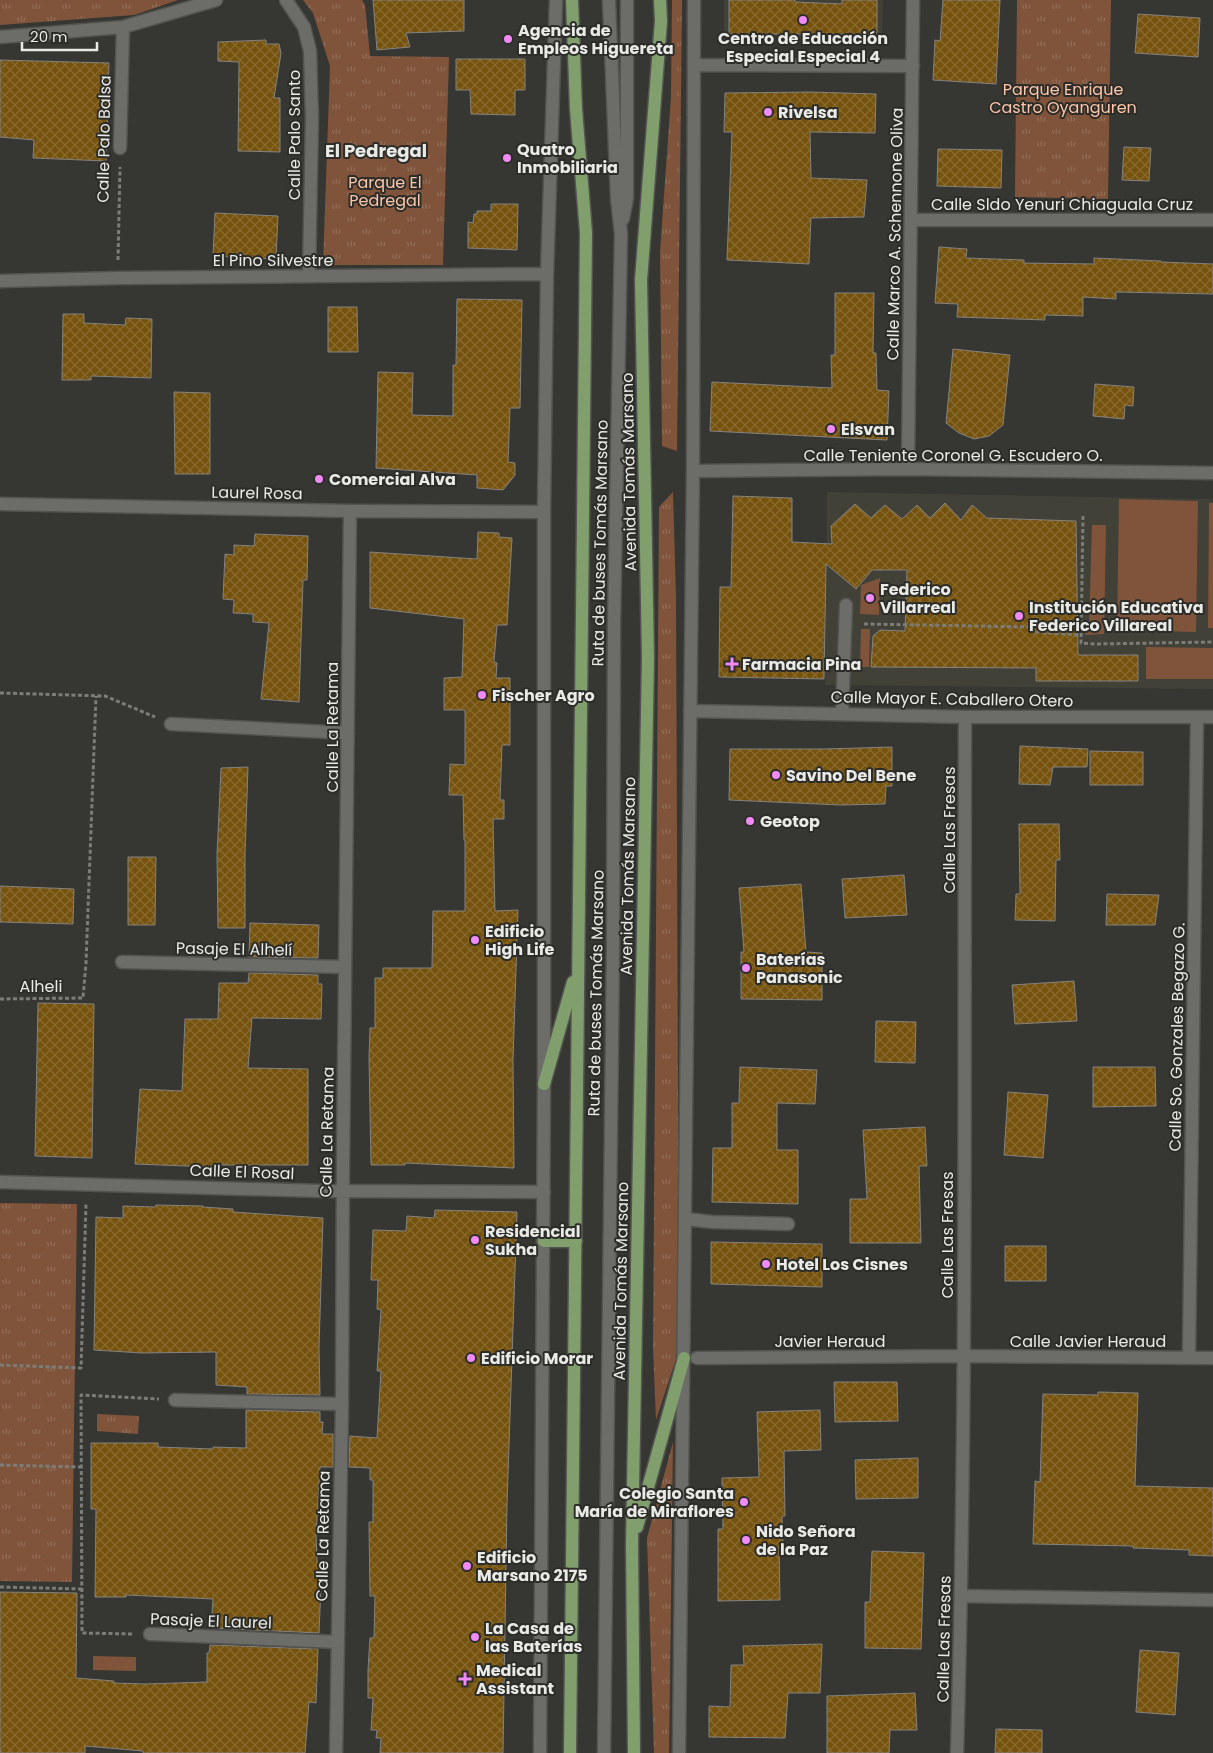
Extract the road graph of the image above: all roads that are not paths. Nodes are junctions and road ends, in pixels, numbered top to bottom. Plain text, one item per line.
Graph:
1 (216, 0) edge
2 (286, 0) edge
3 (556, 0) edge
4 (572, 0) edge
5 (610, 0) edge
6 (627, 0) edge
7 (660, 0) edge
8 (694, 0) edge
9 (913, 0) edge
10 (123, 27) junction
11 (0, 37) edge
12 (694, 64) junction
13 (913, 66) junction
14 (120, 148) road end
15 (911, 220) junction
16 (1213, 220) edge
17 (621, 234) junction
18 (547, 274) junction
19 (309, 276) junction
20 (0, 281) edge
21 (908, 469) junction
22 (693, 472) junction
23 (1213, 473) edge
24 (0, 504) edge
25 (350, 511) junction
26 (544, 512) junction
27 (846, 605) dead end
28 (690, 711) junction
29 (842, 714) junction
30 (965, 717) junction
31 (1197, 717) junction
32 (1213, 717) edge
33 (171, 724) road end
34 (348, 733) junction
35 (122, 962) dead end
36 (578, 965) junction
37 (345, 967) junction
38 (544, 1084) junction
39 (0, 1182) edge
40 (342, 1191) junction
41 (544, 1192) junction
42 (686, 1219) junction
43 (788, 1224) dead end
44 (544, 1241) junction
45 (576, 1241) junction
46 (964, 1356) junction
47 (1190, 1357) junction
48 (691, 1358) junction
49 (1213, 1358) edge
50 (175, 1400) road end
51 (342, 1404) junction
52 (632, 1544) junction
53 (962, 1596) junction
54 (1213, 1600) edge
55 (150, 1634) road end
56 (338, 1642) junction
57 (336, 1753) edge
58 (540, 1753) edge
59 (570, 1753) edge
60 (604, 1753) edge
61 (634, 1753) edge
62 (679, 1753) edge
63 (957, 1753) edge

1 - 10 street
2 - 19 street, Calle Palo Santo
3 - 18 street
4 - 36 main road
5 - 17 street, Ruta de buses Tomás Marsano
6 - 17 street, Ruta de buses Tomás Marsano
7 - 52 main road, Avenida Tomás Marsano
8 - 12 street
9 - 13 street, Calle Marco A. Schennone Oliva
10 - 11 street
10 - 14 street, Calle Palo Balsa
12 - 13 street
12 - 22 street
13 - 15 street, Calle Marco A. Schennone Oliva
15 - 16 street, Calle Sldo Yenuri Chiaguala Cruz
15 - 21 street, Calle Marco A. Schennone Oliva
17 - 60 street, Ruta de buses Tomás Marsano
18 - 19 street, El Pino Silvestre
18 - 26 street
19 - 20 street, El Pino Silvestre
21 - 22 street, Calle Teniente Coronel G. Escudero O.
21 - 23 street, Calle Teniente Coronel G. Escudero O.
22 - 28 street
24 - 25 street, Laurel Rosa
25 - 26 street, Laurel Rosa
25 - 34 street, Calle La Retama
26 - 38 street
27 - 29 street
28 - 29 street, Calle Mayor E. Caballero Otero
28 - 42 street
29 - 30 street, Calle Mayor E. Caballero Otero
30 - 31 street, Calle Mayor E. Caballero Otero
30 - 46 street, Calle Las Fresas
31 - 32 street, Calle Mayor E. Caballero Otero
31 - 47 street, Calle So. Gonzales Begazo G.
33 - 34 street
34 - 37 street, Calle La Retama
35 - 37 street, Pasaje El Alhelí
36 - 38 main road
36 - 45 main road
37 - 40 street, Calle La Retama
38 - 41 street
39 - 40 street, Calle El Rosal
40 - 41 street, Calle El Rosal
40 - 51 street, Calle La Retama
41 - 44 street
42 - 43 street
42 - 48 street
44 - 45 main road
44 - 58 street
45 - 59 main road
46 - 47 street, Calle Javier Heraud
46 - 48 street, Javier Heraud
46 - 53 street, Calle Las Fresas
47 - 49 street, Calle Javier Heraud
48 - 52 main road
48 - 62 street
50 - 51 street
51 - 56 street, Calle La Retama
52 - 61 main road, Avenida Tomás Marsano
53 - 54 street
53 - 63 street, Calle Las Fresas
55 - 56 street, Pasaje El Laurel
56 - 57 street, Calle La Retama

